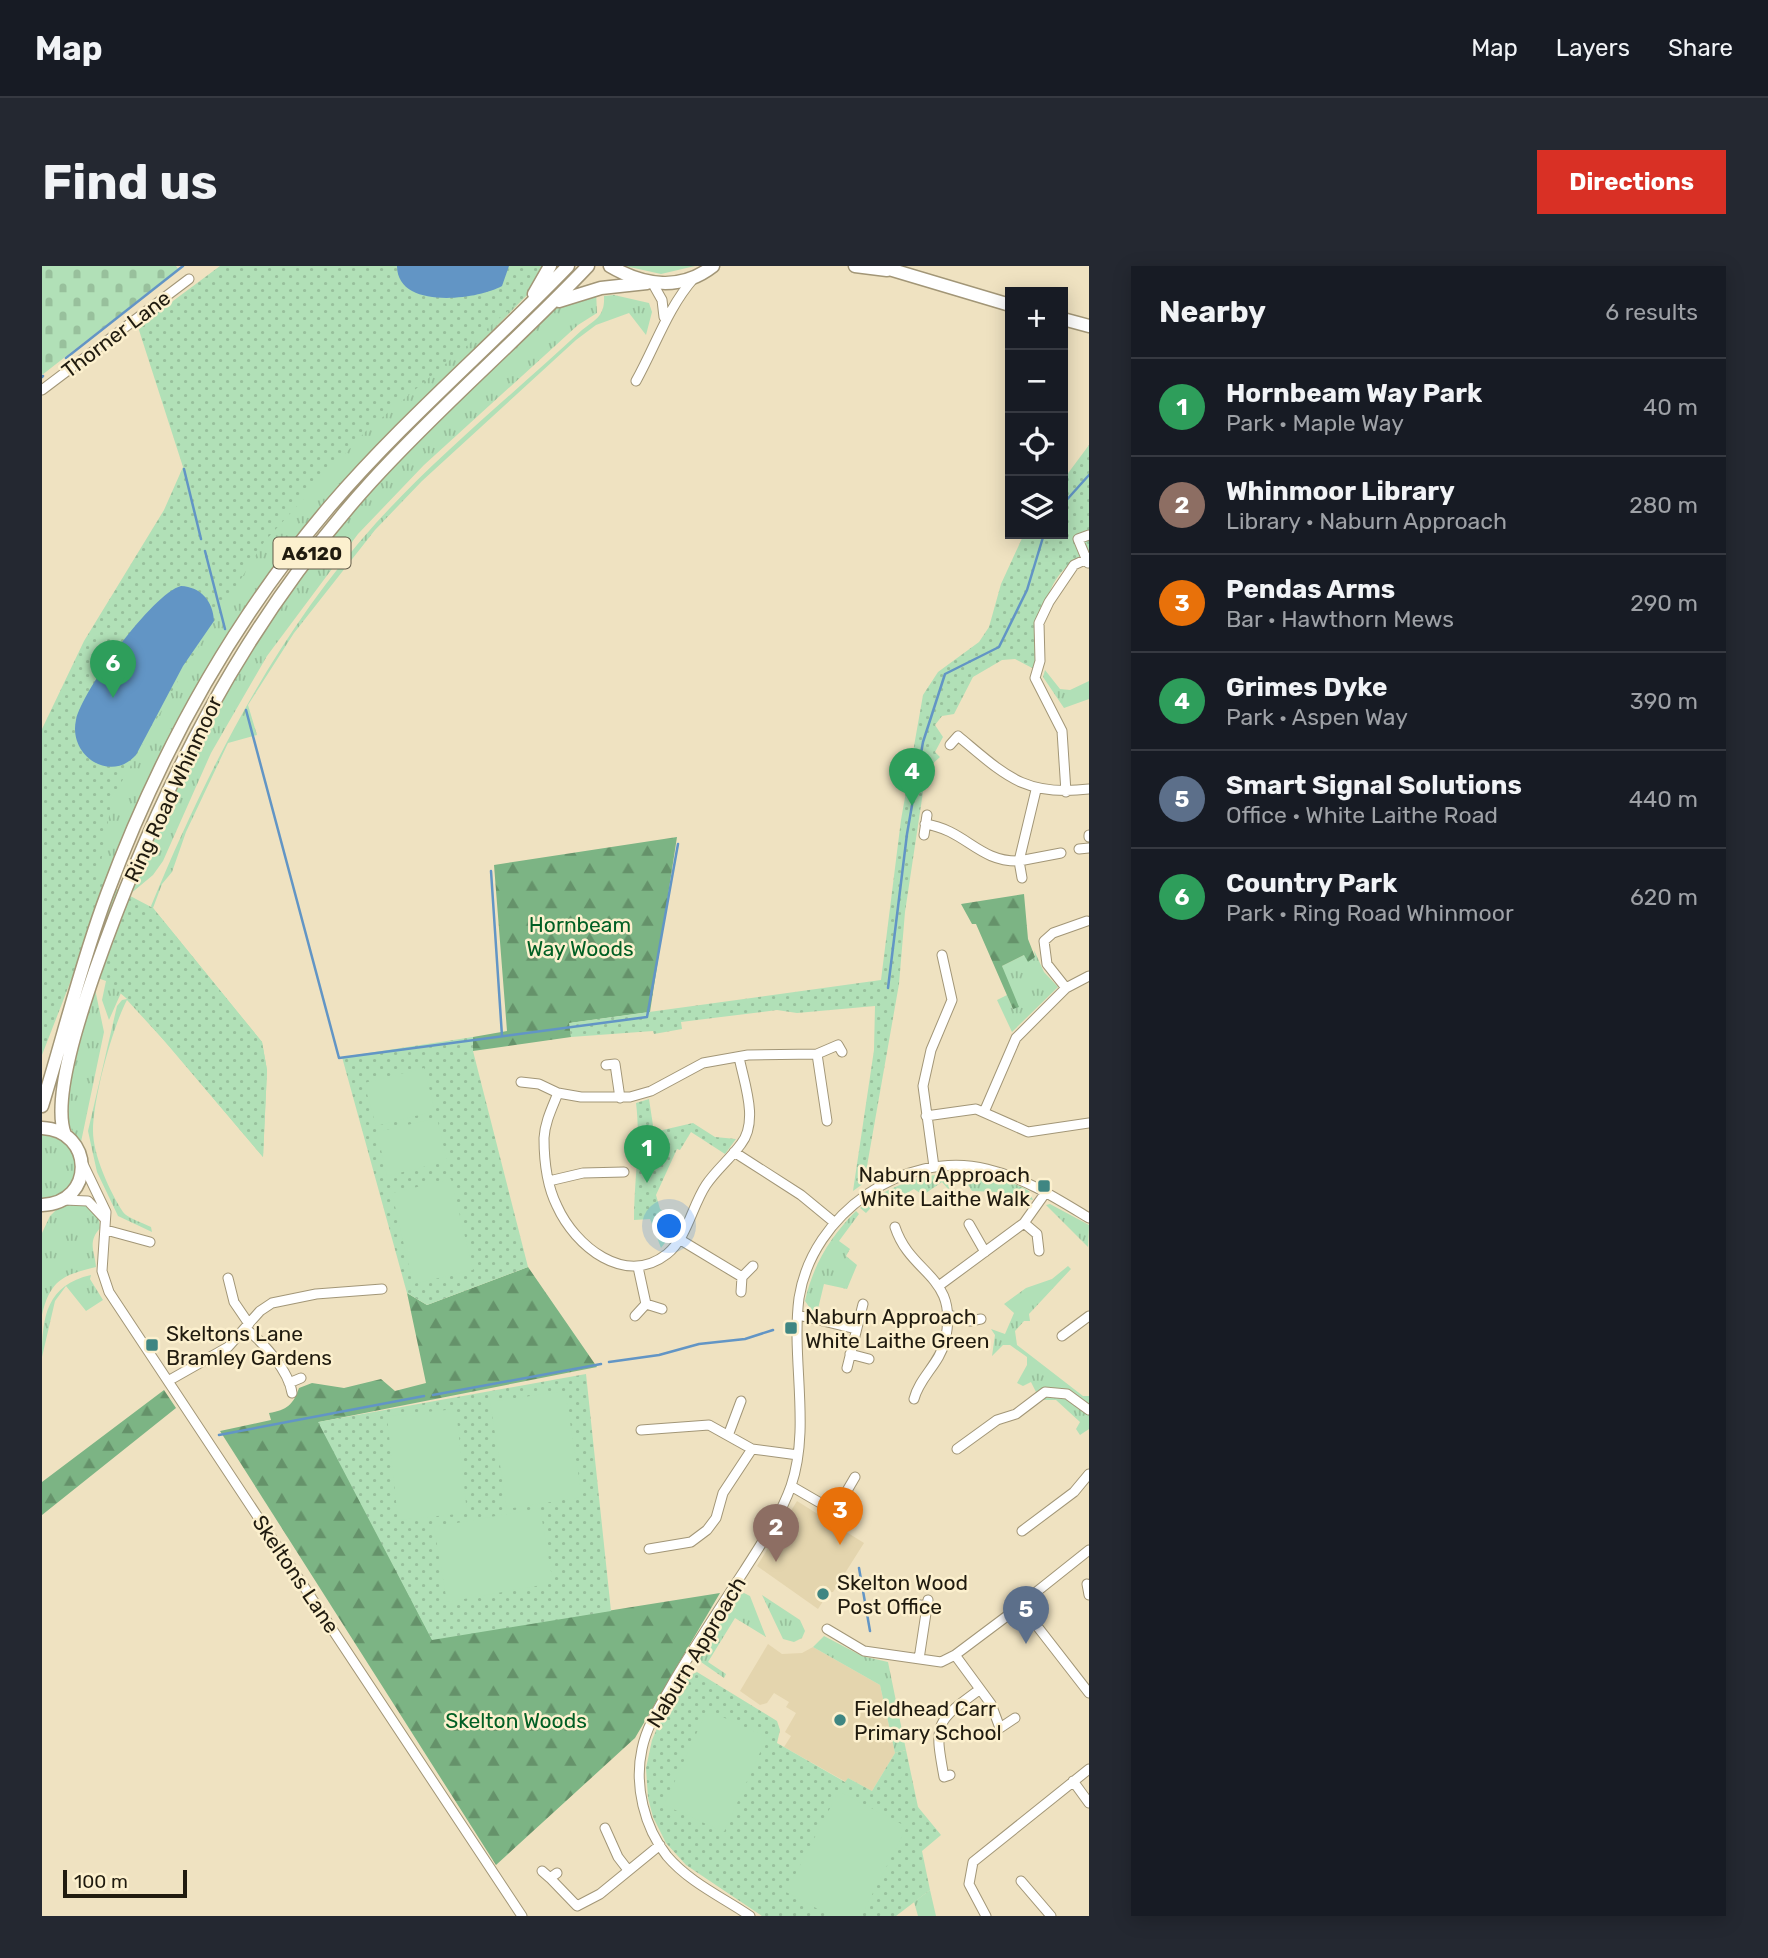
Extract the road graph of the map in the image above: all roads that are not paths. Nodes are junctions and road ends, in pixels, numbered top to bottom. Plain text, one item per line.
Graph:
1 (550, 266) edge
2 (568, 266) edge
3 (588, 266) edge
4 (611, 266) edge
5 (713, 266) edge
6 (855, 266) edge
7 (883, 268) edge
8 (694, 278) junction
9 (189, 279) dead end
10 (650, 283) junction
11 (1005, 304) edge
12 (551, 305) junction
13 (527, 306) junction
14 (664, 317) junction
15 (1068, 320) edge
16 (1089, 326) edge
17 (636, 381) dead end
18 (42, 390) edge
19 (1089, 535) edge
20 (1088, 561) edge
21 (950, 745) dead end
22 (1089, 789) edge
23 (1036, 790) junction
24 (1066, 792) junction
25 (924, 835) dead end
26 (1061, 853) dead end
27 (1020, 861) junction
28 (1022, 878) dead end
29 (1087, 921) dead end
30 (942, 955) dead end
31 (87, 974) junction
32 (1089, 976) edge
33 (1066, 988) junction
34 (842, 1052) dead end
35 (817, 1054) junction
36 (739, 1057) junction
37 (606, 1065) dead end
38 (521, 1082) dead end
39 (558, 1093) junction
40 (620, 1098) junction
41 (42, 1106) edge
42 (984, 1112) junction
43 (926, 1116) junction
44 (827, 1121) dead end
45 (1089, 1123) edge
46 (42, 1128) edge
47 (65, 1135) junction
48 (734, 1152) junction
49 (82, 1162) junction
50 (934, 1167) junction
51 (624, 1172) dead end
52 (549, 1181) junction
53 (1046, 1192) junction
54 (60, 1202) junction
55 (42, 1206) edge
56 (42, 1217) edge
57 (1089, 1218) edge
58 (835, 1223) junction
59 (970, 1223) dead end
60 (1024, 1223) junction
61 (107, 1226) junction
62 (895, 1227) dead end
63 (679, 1240) junction
64 (150, 1242) dead end
65 (1039, 1251) dead end
66 (985, 1252) junction
67 (753, 1266) dead end
68 (638, 1267) junction
69 (742, 1277) junction
70 (229, 1278) dead end
71 (940, 1284) junction
72 (382, 1289) dead end
73 (741, 1292) dead end
74 (646, 1304) junction
75 (863, 1304) dead end
76 (662, 1309) dead end
77 (798, 1315) junction
78 (949, 1315) junction
79 (635, 1316) dead end
80 (1089, 1316) edge
81 (981, 1319) dead end
82 (248, 1326) junction
83 (856, 1329) junction
84 (1062, 1336) dead end
85 (850, 1354) junction
86 (869, 1359) dead end
87 (847, 1368) dead end
88 (301, 1378) dead end
89 (168, 1381) junction
90 (914, 1399) dead end
91 (741, 1401) dead end
92 (1089, 1410) edge
93 (641, 1430) dead end
94 (729, 1433) junction
95 (752, 1448) junction
96 (957, 1449) dead end
97 (798, 1455) junction
98 (1089, 1474) edge
99 (855, 1477) dead end
100 (791, 1486) junction
101 (841, 1501) junction
102 (855, 1509) dead end
103 (1022, 1531) dead end
104 (649, 1549) dead end
105 (1089, 1550) edge
106 (1087, 1584) dead end
107 (1089, 1595) edge
108 (914, 1604) dead end
109 (1024, 1608) junction
110 (827, 1629) dead end
111 (955, 1655) junction
112 (919, 1659) junction
113 (979, 1690) junction
114 (1089, 1693) edge
115 (1014, 1717) dead end
116 (1089, 1769) edge
117 (950, 1775) dead end
118 (1073, 1781) junction
119 (1089, 1803) edge
120 (605, 1828) dead end
121 (660, 1845) junction
122 (628, 1870) junction
123 (542, 1871) dead end
124 (1021, 1881) dead end
125 (745, 1915) edge
126 (522, 1916) edge
127 (986, 1916) edge
128 (1051, 1916) edge

1 - 13 highway, Ring Road Whinmoor / A6120
2 - 13 highway, Ring Road Whinmoor / A6120
3 - 12 highway, Ring Road Whinmoor / A6120
4 - 10 highway
5 - 8 highway
6 - 7 highway
7 - 11 highway
8 - 10 highway, Ring Road Whinmoor
8 - 14 street
9 - 18 street, Thorner Lane
10 - 12 highway, Ring Road Whinmoor / A6120
10 - 14 street
12 - 31 highway, Ring Road Whinmoor / A6120
13 - 31 highway, Ring Road Whinmoor / A6120
14 - 17 street
15 - 16 highway
19 - 20 street
20 - 24 street
21 - 23 street
22 - 24 street
23 - 24 street
23 - 27 street
25 - 27 street
26 - 27 street
27 - 28 street
29 - 33 street
30 - 43 street
31 - 41 highway, Ring Road Whinmoor / A6120
31 - 47 highway, Ring Road Whinmoor / A6120
32 - 33 street
33 - 42 street
34 - 35 street
35 - 36 street
35 - 44 street
36 - 40 street
36 - 48 street
37 - 40 street
38 - 39 street
39 - 40 street
39 - 52 street
42 - 43 street
42 - 45 street
43 - 50 street
46 - 47 highway
47 - 49 highway
48 - 58 street
48 - 63 street
49 - 54 highway
49 - 61 street, Skeltons Lane
50 - 53 street, Naburn Approach
50 - 58 street, Naburn Approach
51 - 52 street
52 - 68 street
53 - 57 street, Naburn Approach
53 - 60 street
54 - 55 highway
54 - 56 highway
54 - 61 street
58 - 77 street, Naburn Approach
59 - 66 street
60 - 65 street
60 - 66 street
61 - 64 street
61 - 89 street, Skeltons Lane
62 - 71 street
63 - 68 street
63 - 69 street
66 - 71 street
67 - 69 street
68 - 74 street
69 - 73 street
70 - 82 street
71 - 78 street
72 - 82 street
74 - 76 street
74 - 79 street
75 - 83 street
77 - 83 street
77 - 97 street, Naburn Approach
78 - 81 street
78 - 90 street
80 - 84 street
82 - 88 street
82 - 89 street
83 - 85 street
85 - 86 street
85 - 87 street
89 - 126 street, Skeltons Lane
91 - 94 street
92 - 96 street
93 - 94 street
94 - 95 street
95 - 97 street
95 - 104 street
97 - 100 street, Naburn Approach
98 - 103 street
99 - 101 street
100 - 101 street
100 - 121 street, Naburn Approach
101 - 102 street
105 - 109 street
106 - 107 street
108 - 112 street
109 - 111 street
109 - 114 street
110 - 112 street
111 - 112 street
111 - 113 street
113 - 115 street
113 - 117 street
116 - 118 street
118 - 119 street
118 - 127 street
120 - 122 street
121 - 122 street
121 - 125 street, Naburn Approach
122 - 123 street
124 - 128 street

